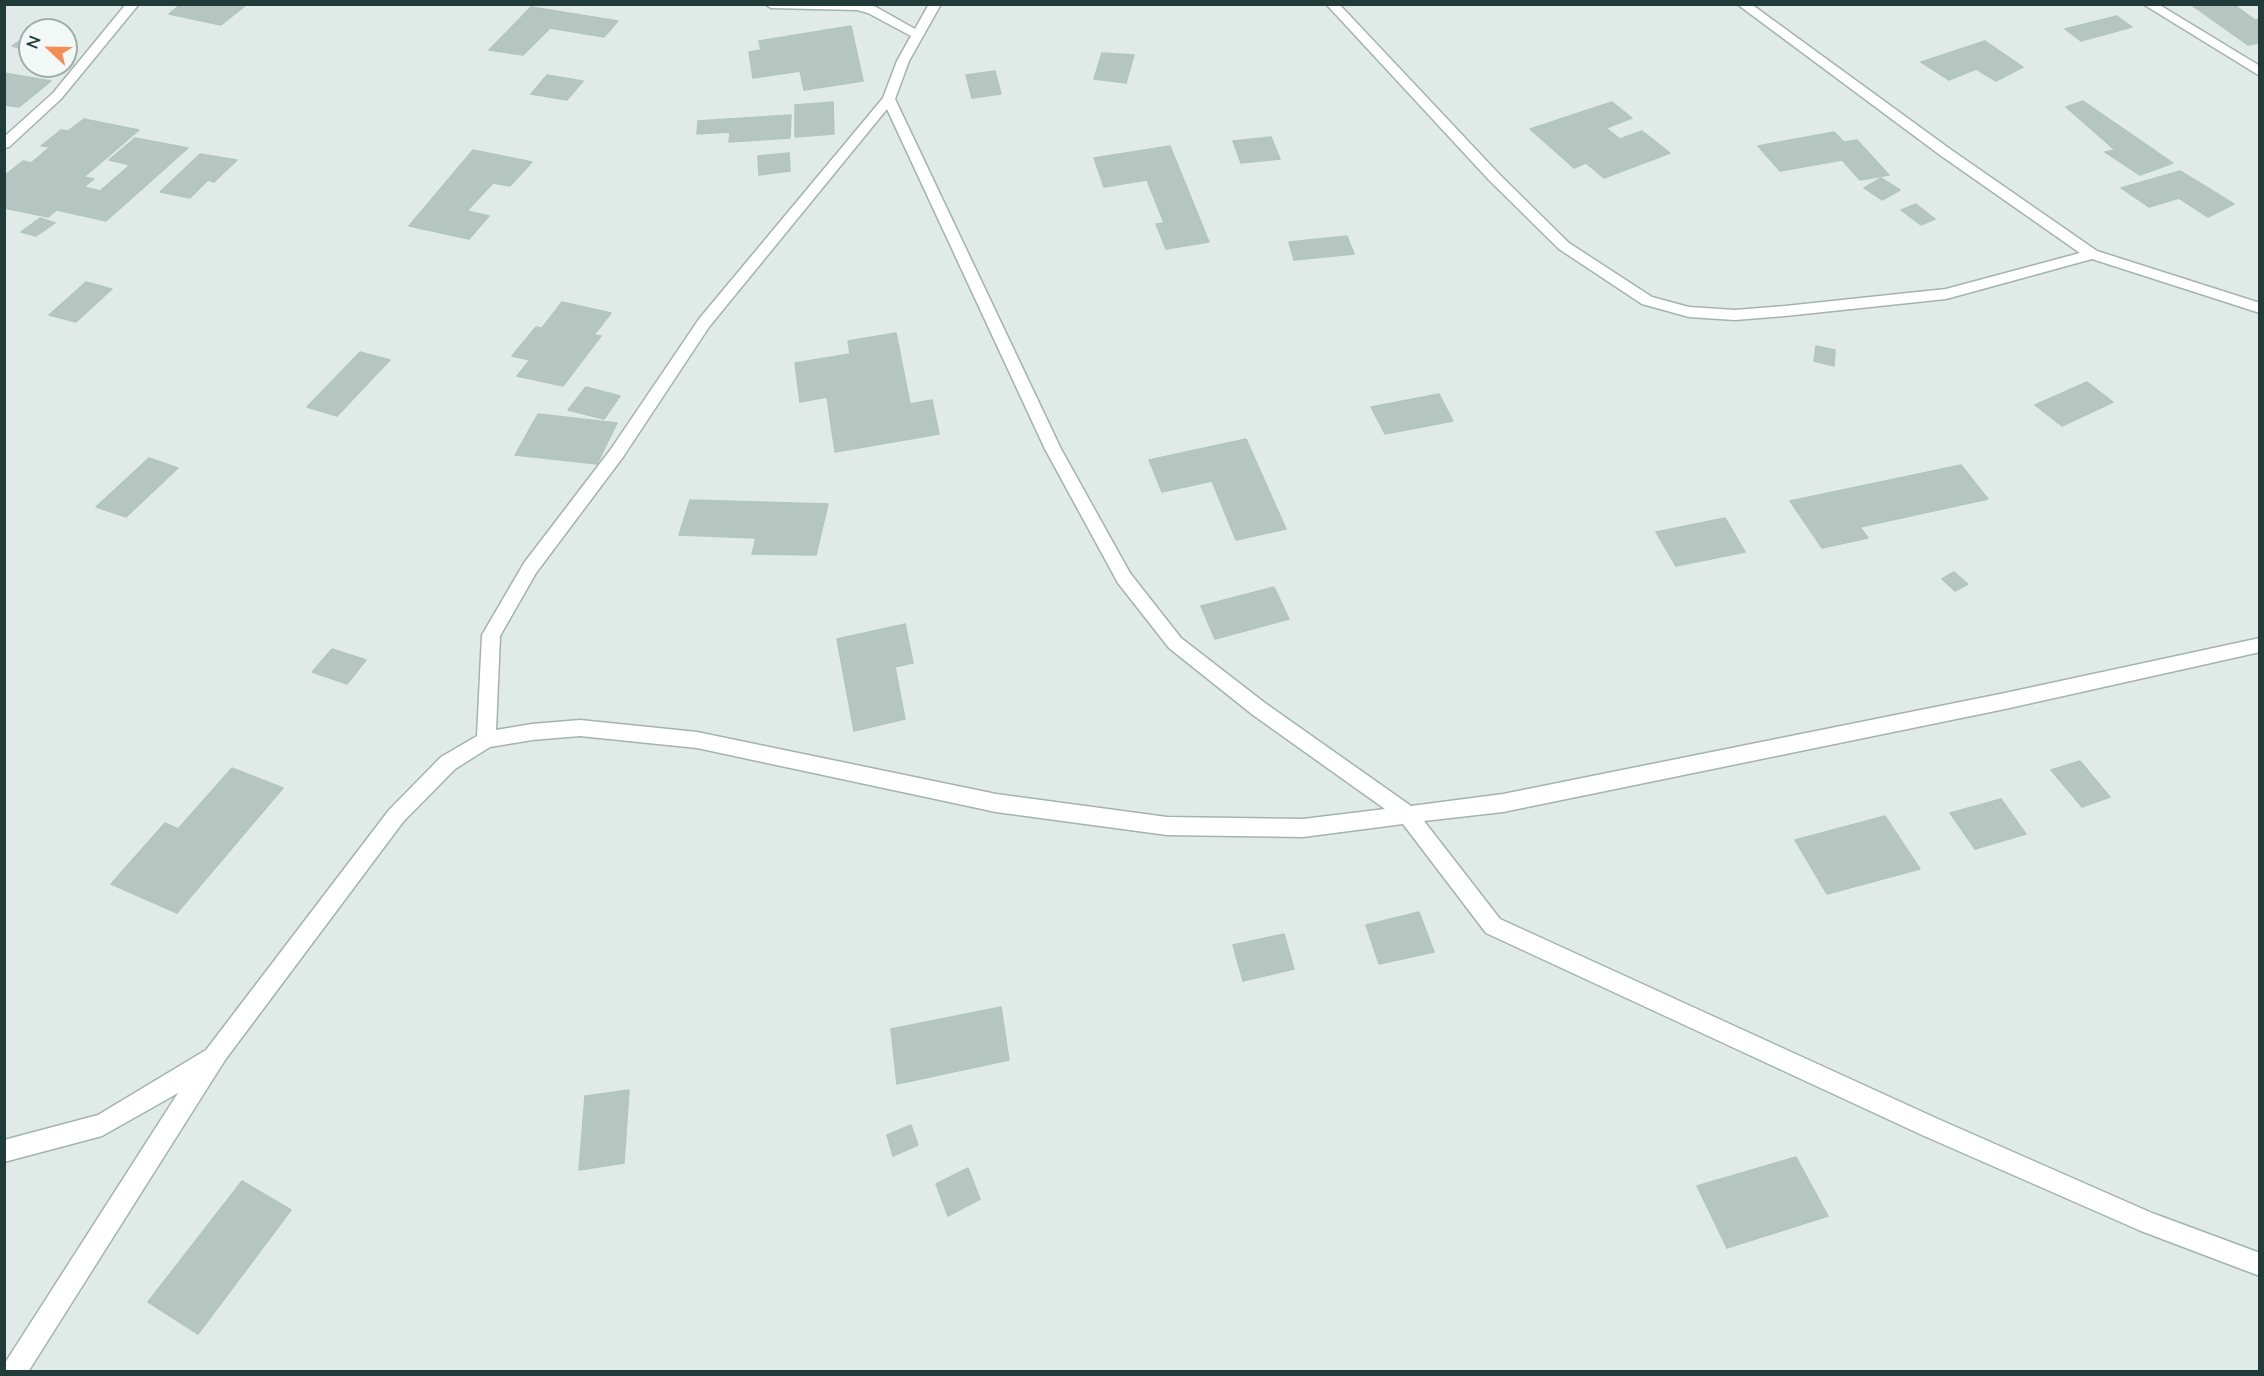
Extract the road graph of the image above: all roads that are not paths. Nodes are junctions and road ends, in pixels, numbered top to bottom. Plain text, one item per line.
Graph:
1 (133, 4) edge
2 (771, 4) edge
3 (827, 4) edge
4 (935, 4) edge
5 (1332, 4) edge
6 (1743, 4) edge
7 (2149, 4) edge
8 (919, 36) junction
9 (2259, 72) edge
10 (889, 99) junction
11 (4, 144) edge
12 (2092, 254) junction
13 (2259, 308) edge
14 (2259, 645) edge
15 (486, 740) junction
16 (1408, 815) junction
17 (217, 1052) junction
18 (4, 1150) edge
19 (2259, 1265) edge
20 (14, 1371) edge

1 - 11 street
2 - 3 street
3 - 8 street
4 - 8 street
5 - 12 street
6 - 12 street
7 - 9 street
8 - 10 street
10 - 15 street
10 - 16 street
12 - 13 street
14 - 16 street
15 - 16 street
15 - 17 street
16 - 19 street
17 - 18 street
17 - 20 street

